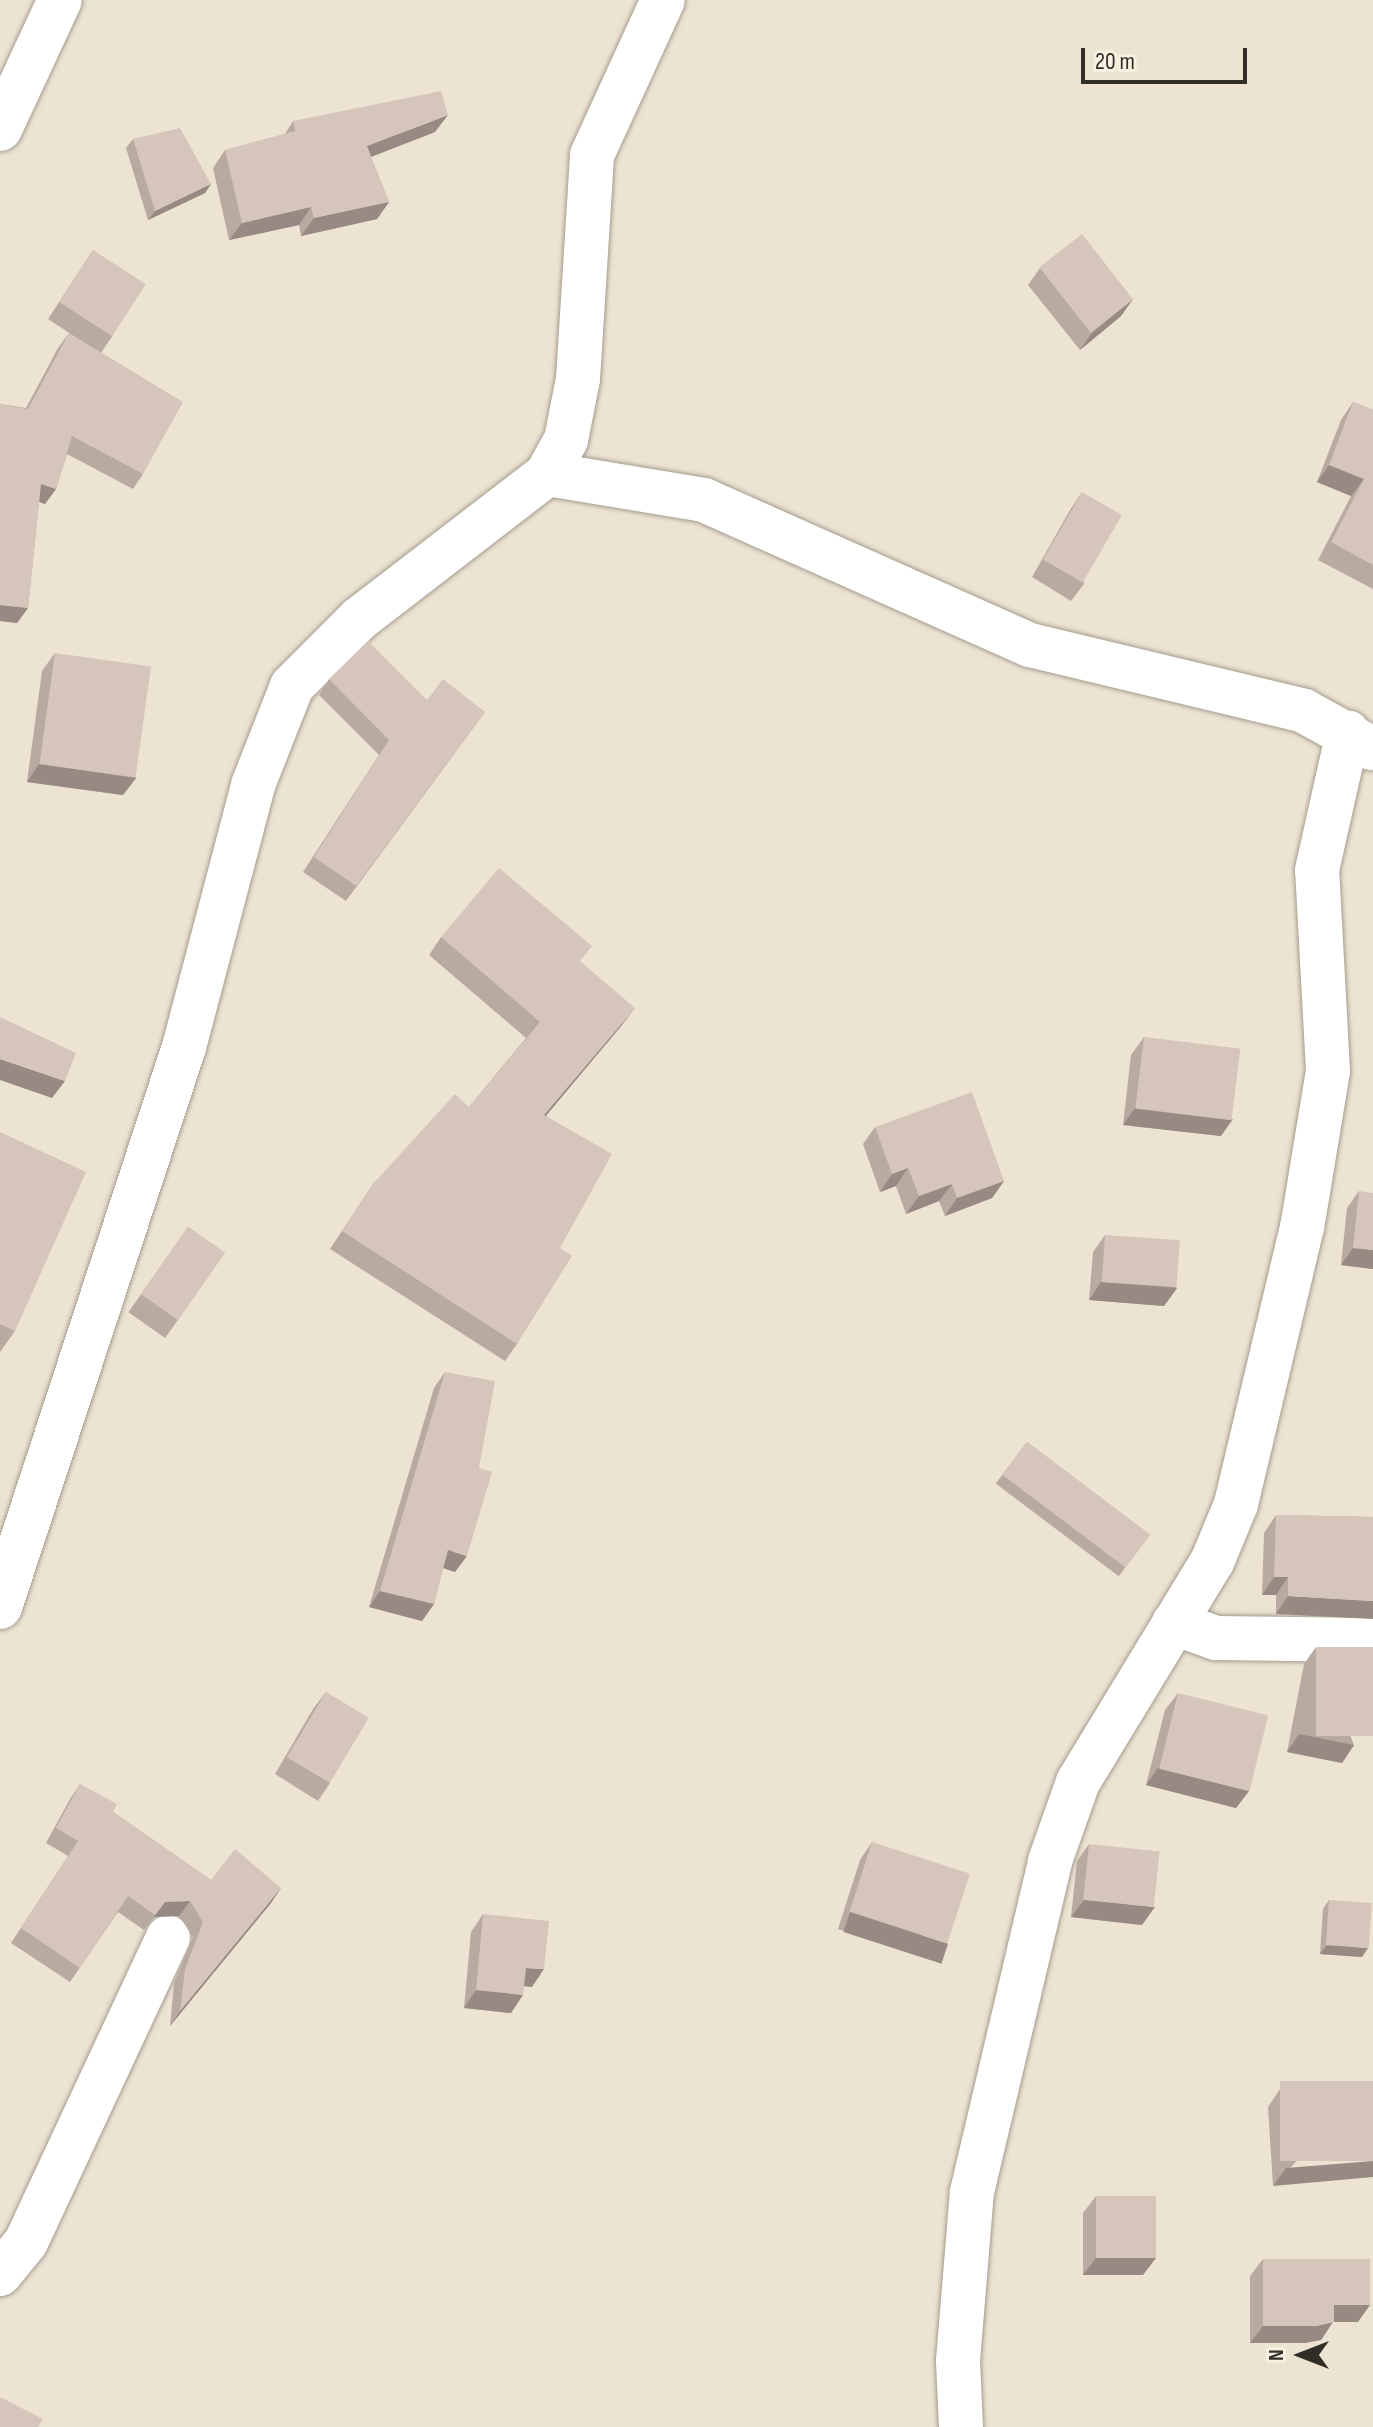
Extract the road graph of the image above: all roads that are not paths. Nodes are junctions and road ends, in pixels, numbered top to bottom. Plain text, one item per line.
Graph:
1 (60, 0) edge
2 (663, 0) edge
3 (0, 129) edge
4 (547, 474) junction
5 (1360, 741) edge
6 (0, 1607) edge
7 (1174, 1623) junction
8 (1373, 1640) edge
9 (168, 1938) dead end
10 (0, 2274) edge
11 (961, 2427) edge

1 - 3 street
2 - 4 street
4 - 5 street
4 - 6 street
5 - 7 street
7 - 8 street
7 - 11 street
9 - 10 street

